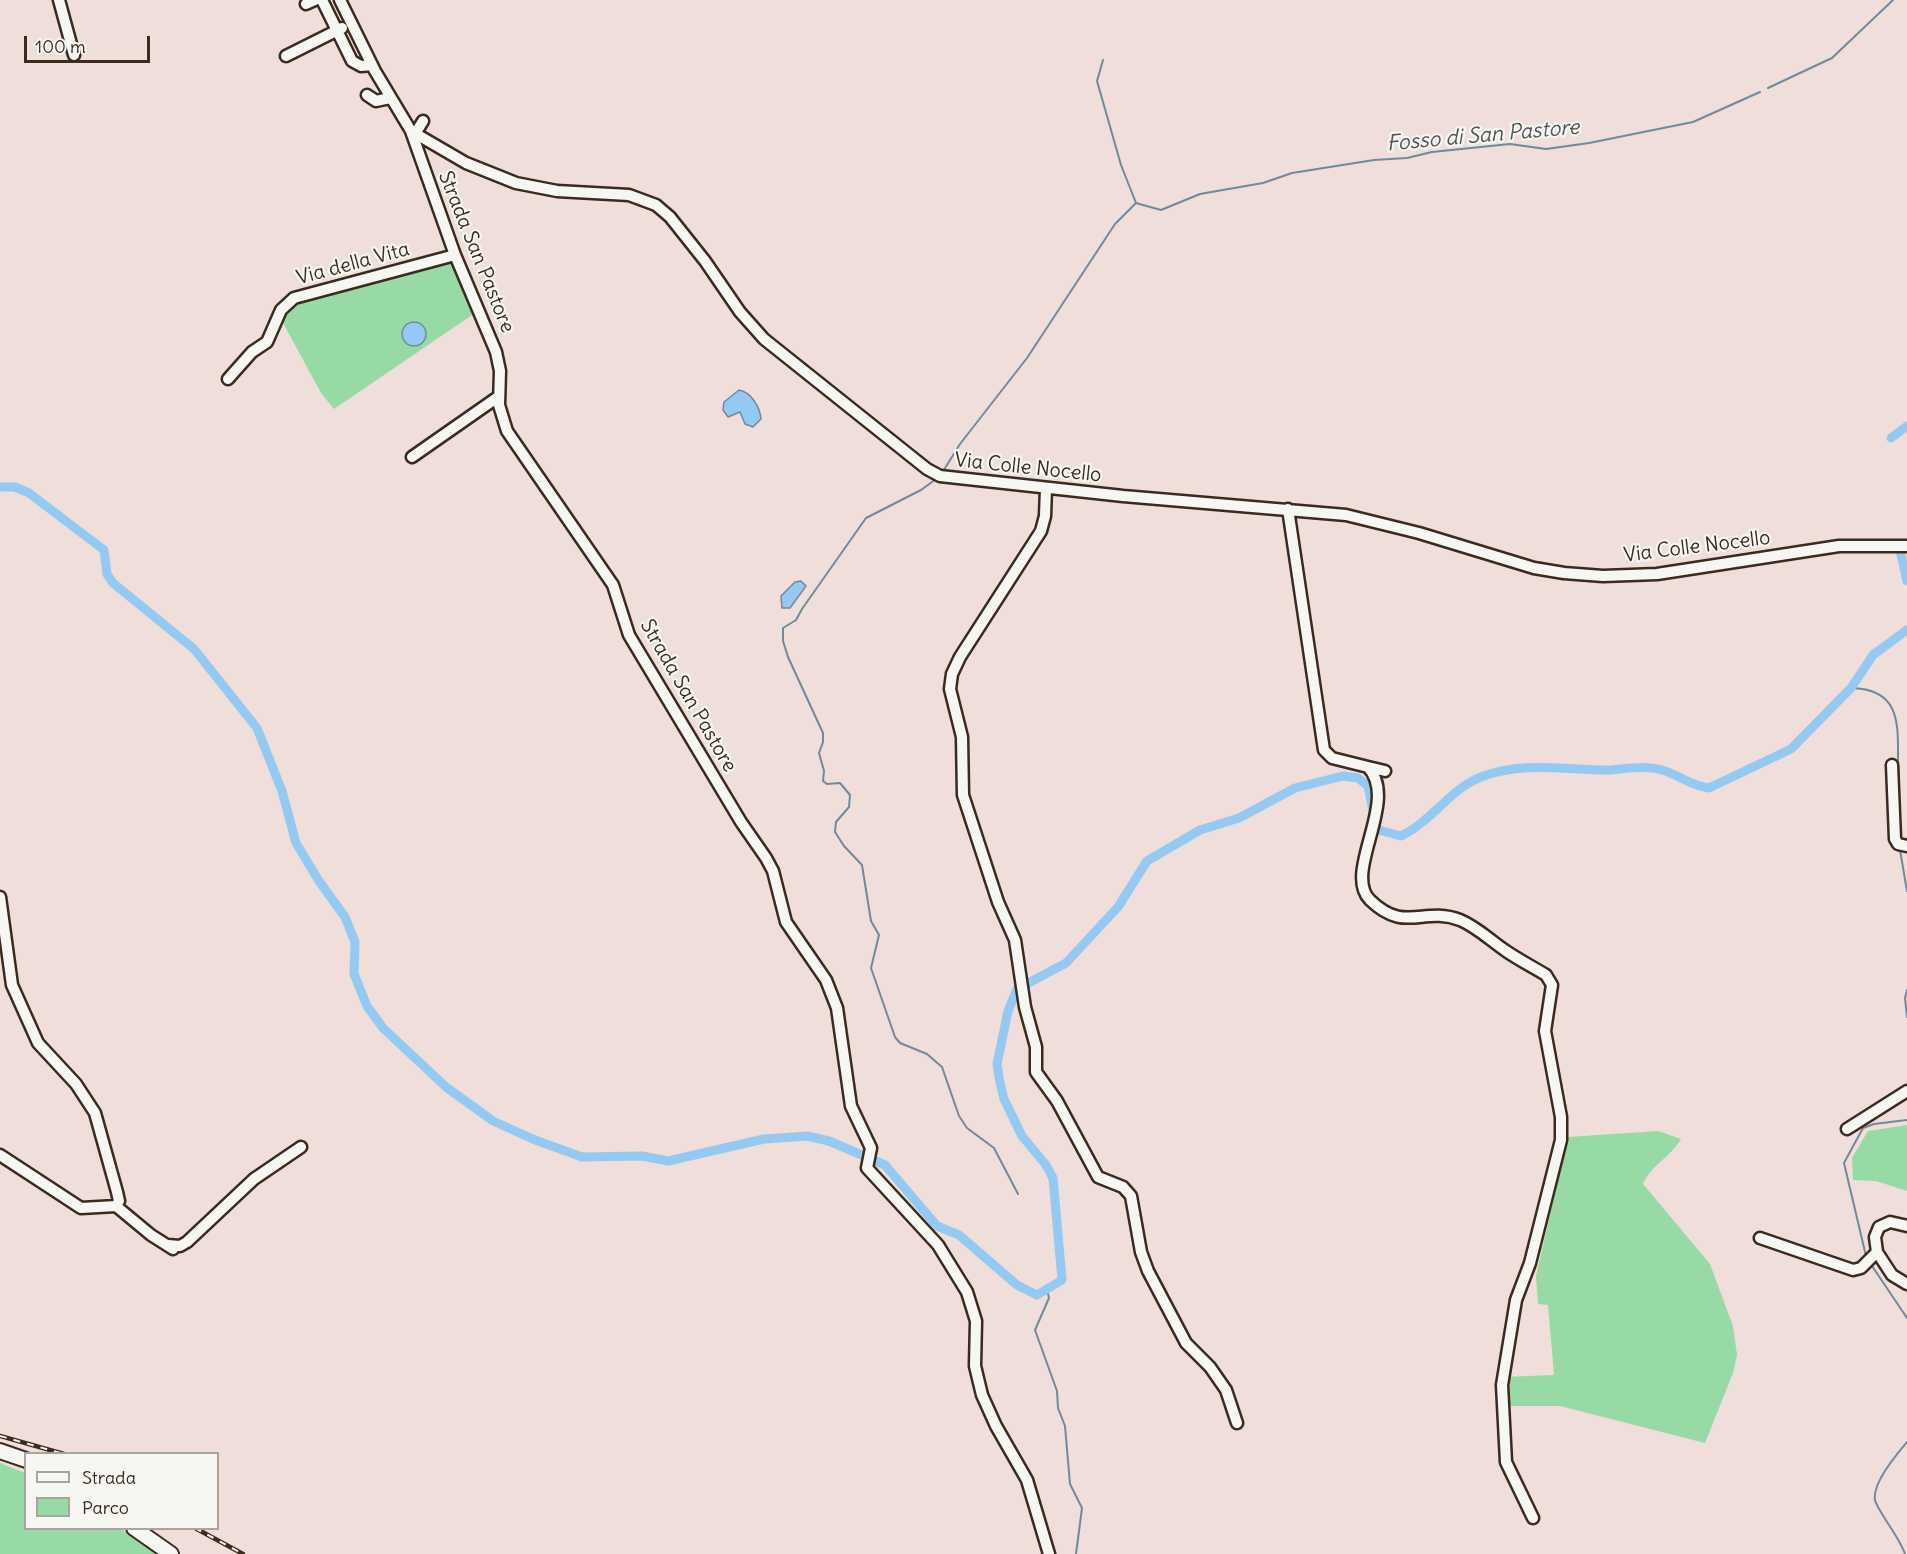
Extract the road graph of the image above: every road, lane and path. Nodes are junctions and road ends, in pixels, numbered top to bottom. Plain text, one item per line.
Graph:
1 (59, 0) edge
2 (322, 0) edge
3 (340, 0) edge
4 (350, 23) junction
5 (338, 31) junction
6 (74, 55) dead end
7 (286, 56) dead end
8 (372, 65) junction
9 (367, 95) dead end
10 (390, 98) junction
11 (423, 121) dead end
12 (413, 133) junction
13 (455, 255) junction
14 (228, 379) dead end
15 (498, 397) junction
16 (412, 457) dead end
17 (1046, 488) junction
18 (1288, 508) junction
19 (1907, 546) edge
20 (1892, 765) dead end
21 (1368, 767) junction
22 (1385, 771) dead end
23 (1907, 846) edge
24 (0, 897) edge
25 (1907, 1090) edge
26 (1847, 1129) dead end
27 (301, 1147) dead end
28 (0, 1155) edge
29 (116, 1206) junction
30 (1907, 1226) edge
31 (1760, 1238) dead end
32 (168, 1245) junction
33 (178, 1252) dead end
34 (1871, 1256) junction
35 (1907, 1284) edge
36 (1238, 1423) dead end
37 (0, 1451) edge
38 (24, 1459) edge
39 (1533, 1518) dead end
40 (137, 1530) edge
41 (171, 1554) edge
42 (1049, 1554) edge

1 - 6 street
2 - 5 street
3 - 4 street, Via Colle Nocello
4 - 5 street
4 - 8 street, Via Colle Nocello
5 - 7 street
5 - 8 street
8 - 10 street, Via Colle Nocello
9 - 10 street
10 - 12 street, Via Colle Nocello
11 - 12 street
12 - 13 street, Strada San Pastore
12 - 17 street, Via Colle Nocello
13 - 14 street, Via della Vita
13 - 15 street, Strada San Pastore
15 - 16 street
15 - 42 street, Strada San Pastore
17 - 18 street, Via Colle Nocello
17 - 36 street
18 - 19 street, Via Colle Nocello
18 - 21 street
20 - 23 street
21 - 22 street
21 - 39 street
24 - 29 street
25 - 26 street
27 - 32 street
28 - 29 street
29 - 32 street
30 - 34 street
31 - 34 street
32 - 33 street
34 - 35 street
37 - 38 main road
40 - 41 main road

